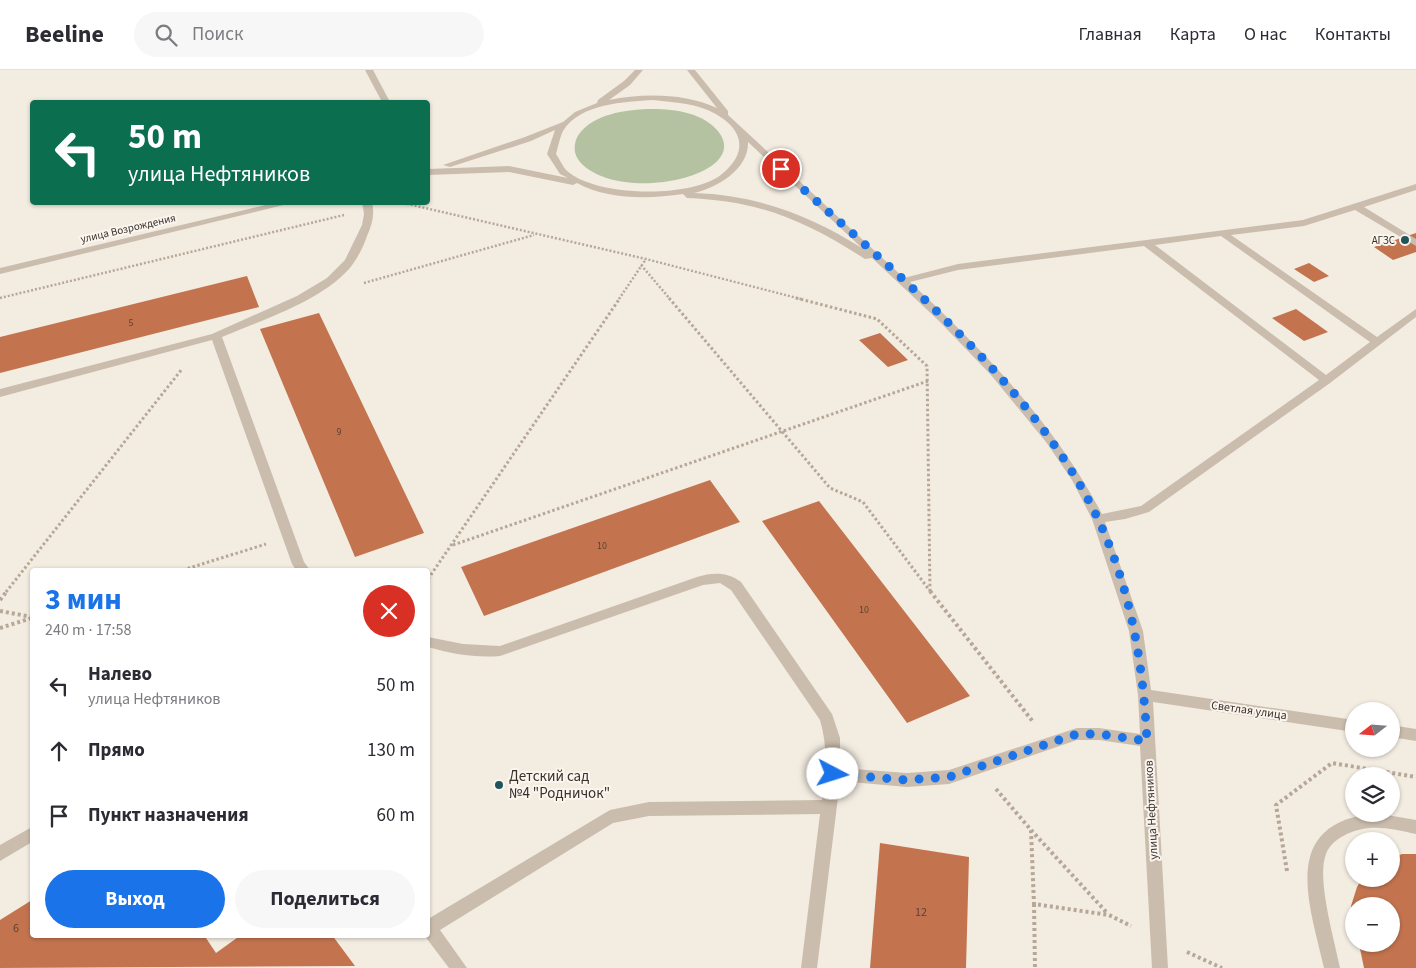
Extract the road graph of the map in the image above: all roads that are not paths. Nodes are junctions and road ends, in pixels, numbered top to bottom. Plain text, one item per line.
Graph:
1 (369, 70) edge
2 (638, 70) edge
3 (691, 70) edge
4 (385, 100) edge
5 (583, 112) junction
6 (571, 119) junction
7 (731, 121) junction
8 (740, 130) junction
9 (430, 170) edge
10 (430, 171) edge
11 (590, 187) junction
12 (1416, 187) edge
13 (660, 195) junction
14 (279, 205) edge
15 (369, 206) edge
16 (1356, 206) junction
17 (1222, 233) junction
18 (1146, 243) junction
19 (1416, 243) edge
20 (0, 271) edge
21 (903, 281) junction
22 (1416, 312) edge
23 (211, 338) junction
24 (1377, 342) junction
25 (1326, 380) junction
26 (0, 393) edge
27 (1098, 519) junction
28 (302, 568) edge
29 (430, 643) edge
30 (1145, 695) junction
31 (1345, 725) edge
32 (1400, 732) edge
33 (1416, 735) edge
34 (1147, 741) junction
35 (833, 774) junction
36 (829, 807) junction
37 (1416, 827) edge
38 (30, 835) edge
39 (0, 854) edge
40 (430, 927) edge
41 (430, 931) edge
42 (459, 968) edge
43 (809, 968) edge
44 (1160, 968) edge
45 (1332, 968) edge

1 - 4 street
2 - 5 street
3 - 7 street
5 - 6 street
5 - 7 street
6 - 9 street
6 - 11 street
7 - 8 street
8 - 13 street
8 - 21 street
10 - 11 street
11 - 13 street
12 - 16 street
13 - 21 street
14 - 20 street, улица Возрождения
15 - 23 street
16 - 17 street
16 - 19 street
17 - 18 street
17 - 24 street
18 - 21 street
18 - 25 street
21 - 27 street, улица Нефтяников
22 - 24 street
23 - 26 street
23 - 28 street
24 - 25 street
25 - 27 street
27 - 30 street, улица Нефтяников
29 - 35 street
30 - 31 street, Светлая улица
30 - 34 street, улица Нефтяников
32 - 33 street
34 - 35 street
34 - 44 street, улица Нефтяников
35 - 36 street
36 - 40 street
36 - 43 street
37 - 45 street
38 - 39 street
41 - 42 street

